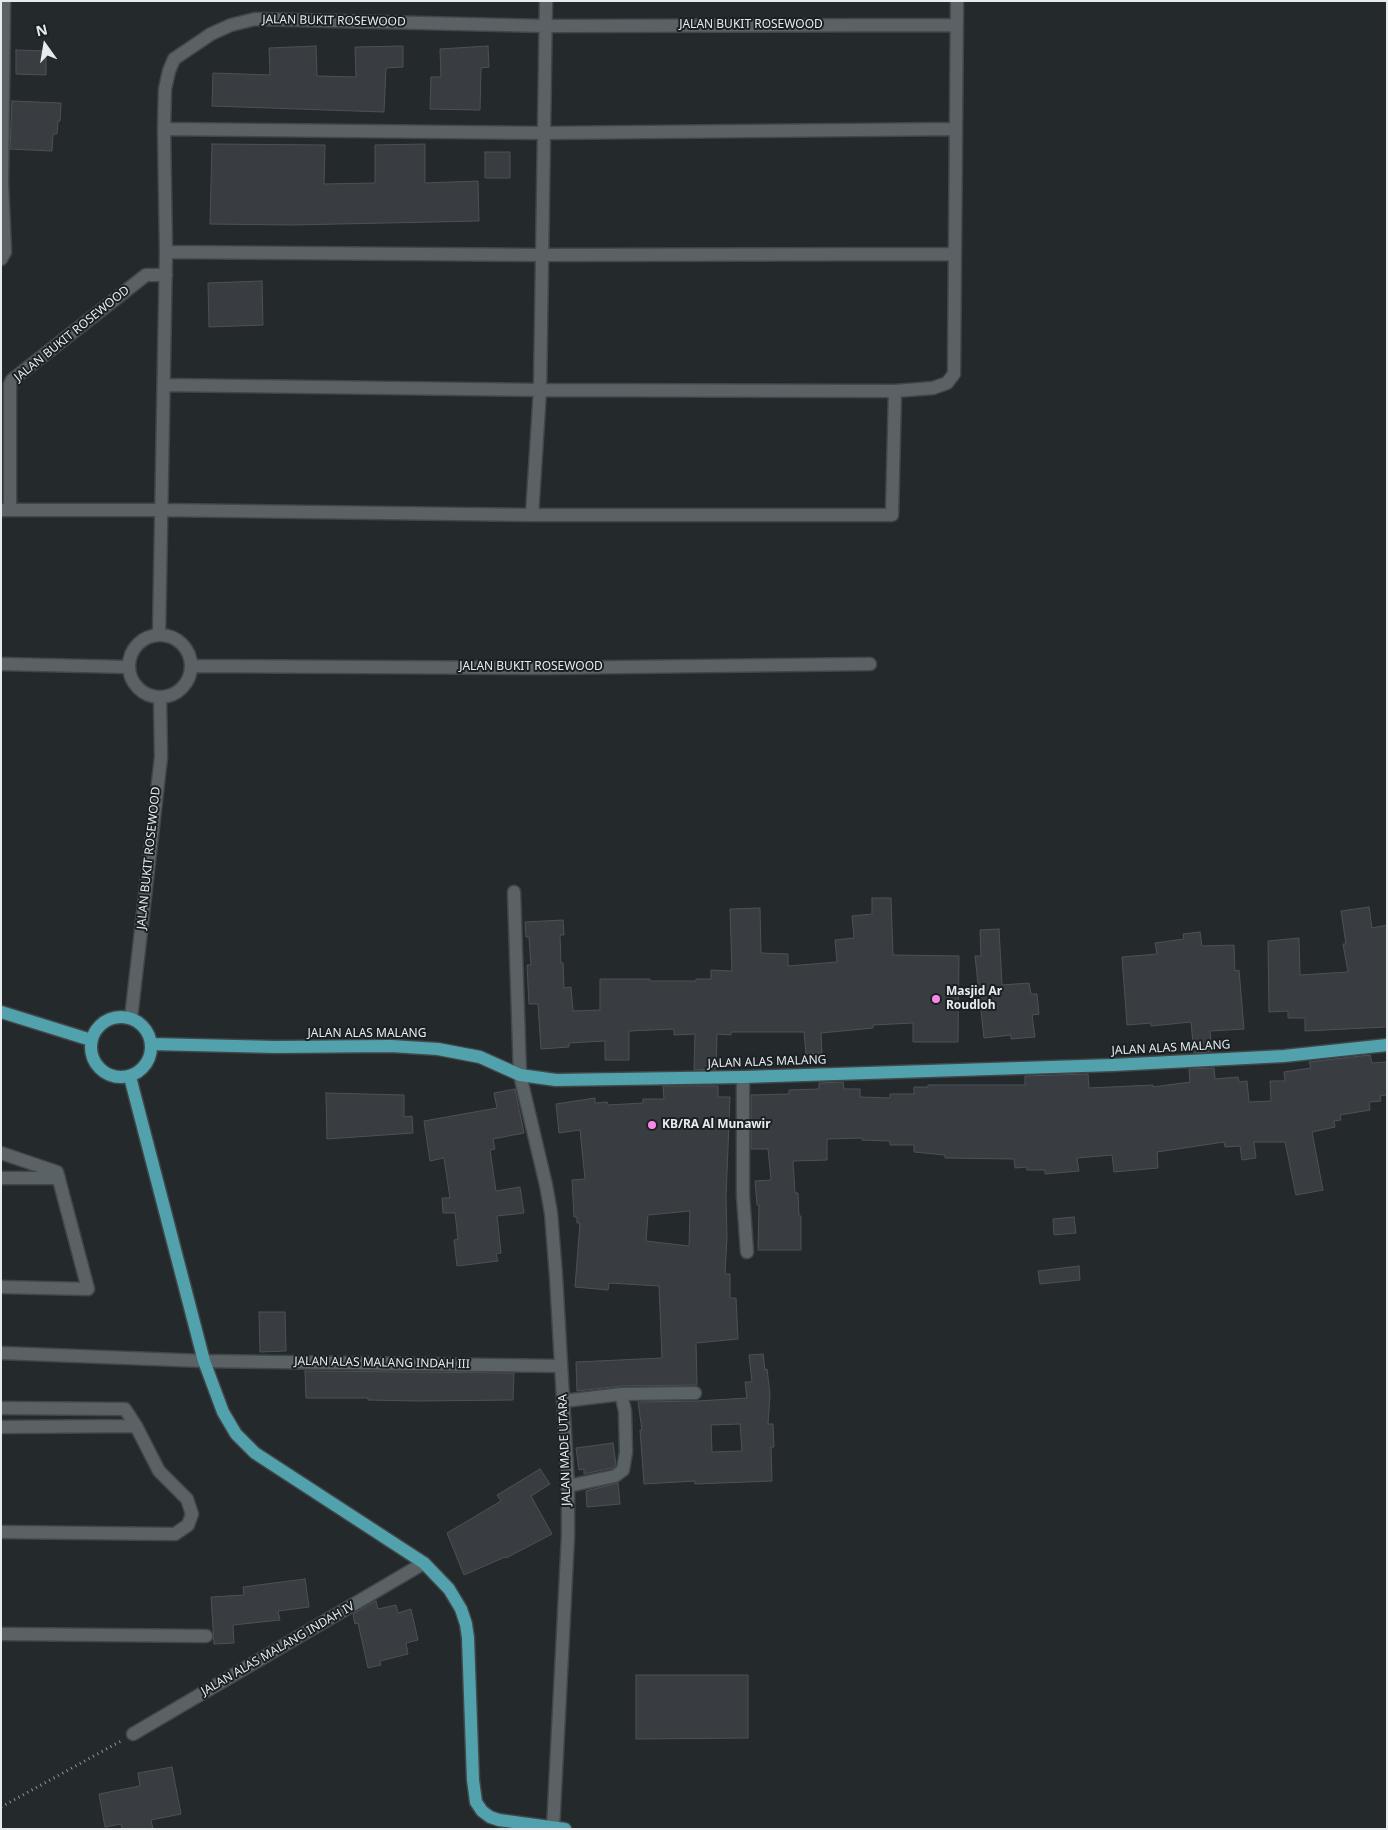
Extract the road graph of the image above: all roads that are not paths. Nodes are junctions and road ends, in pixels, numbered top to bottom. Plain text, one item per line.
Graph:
1 (4, 1) edge
2 (546, 1) edge
3 (957, 1) edge
4 (957, 25) junction
5 (545, 26) junction
6 (164, 129) junction
7 (956, 129) junction
8 (544, 133) junction
9 (2, 183) edge
10 (166, 252) junction
11 (954, 254) junction
12 (543, 255) junction
13 (1, 259) edge
14 (166, 274) junction
15 (164, 385) junction
16 (540, 390) junction
17 (895, 391) junction
18 (6, 510) edge
19 (162, 510) junction
20 (532, 515) junction
21 (159, 635) junction
22 (1, 664) edge
23 (870, 664) dead end
24 (192, 666) junction
25 (128, 667) junction
26 (160, 698) junction
27 (514, 892) dead end
28 (1, 1012) edge
29 (131, 1018) junction
30 (91, 1040) junction
31 (152, 1044) junction
32 (1387, 1045) edge
33 (520, 1075) junction
34 (130, 1077) junction
35 (742, 1077) junction
36 (1, 1153) edge
37 (1, 1178) edge
38 (59, 1178) junction
39 (747, 1252) dead end
40 (1, 1287) edge
41 (1, 1352) edge
42 (204, 1360) junction
43 (561, 1366) junction
44 (695, 1393) dead end
45 (621, 1394) junction
46 (564, 1402) junction
47 (1, 1408) edge
48 (136, 1426) junction
49 (1, 1427) edge
50 (568, 1486) junction
51 (1, 1532) edge
52 (424, 1564) junction
53 (1, 1634) edge
54 (206, 1636) dead end
55 (133, 1734) road end
56 (557, 1828) edge

1 - 9 street
2 - 5 street
3 - 4 street
4 - 5 street, JALAN BUKIT ROSEWOOD
4 - 7 street
5 - 6 street, JALAN BUKIT ROSEWOOD
5 - 8 street
6 - 8 street
6 - 10 street, JALAN BUKIT ROSEWOOD
7 - 8 street
7 - 11 street
8 - 12 street
9 - 13 street
10 - 12 street
10 - 14 street, JALAN BUKIT ROSEWOOD
11 - 12 street
11 - 17 street
12 - 16 street
14 - 15 street, JALAN BUKIT ROSEWOOD
14 - 18 street, JALAN BUKIT ROSEWOOD
15 - 16 street
15 - 19 street, JALAN BUKIT ROSEWOOD
16 - 17 street
16 - 20 street
17 - 20 street, JALAN BUKIT ROSEWOOD
18 - 19 street, JALAN BUKIT ROSEWOOD
19 - 20 street, JALAN BUKIT ROSEWOOD
19 - 21 street, JALAN BUKIT ROSEWOOD
21 - 24 street
21 - 25 street
22 - 25 street
23 - 24 street, JALAN BUKIT ROSEWOOD
24 - 26 street
25 - 26 street
26 - 29 street, JALAN BUKIT ROSEWOOD
27 - 33 street, JALAN MADE UTARA
28 - 30 main road
29 - 30 main road
29 - 31 main road
30 - 34 main road
31 - 33 main road, JALAN ALAS MALANG
31 - 34 main road
32 - 35 main road, JALAN ALAS MALANG
33 - 35 main road, JALAN ALAS MALANG
33 - 43 street, JALAN MADE UTARA
34 - 42 main road
35 - 39 street
36 - 38 street
37 - 38 street
38 - 40 street
41 - 42 street, JALAN ALAS MALANG INDAH III
42 - 43 street, JALAN ALAS MALANG INDAH III
42 - 52 main road
43 - 46 street, JALAN MADE UTARA
44 - 45 street
45 - 46 street
45 - 50 street
46 - 50 street, JALAN MADE UTARA
47 - 48 street
48 - 49 street
48 - 51 street
50 - 56 street, JALAN MADE UTARA
52 - 55 street, JALAN ALAS MALANG INDAH IV
52 - 56 main road
53 - 54 street

